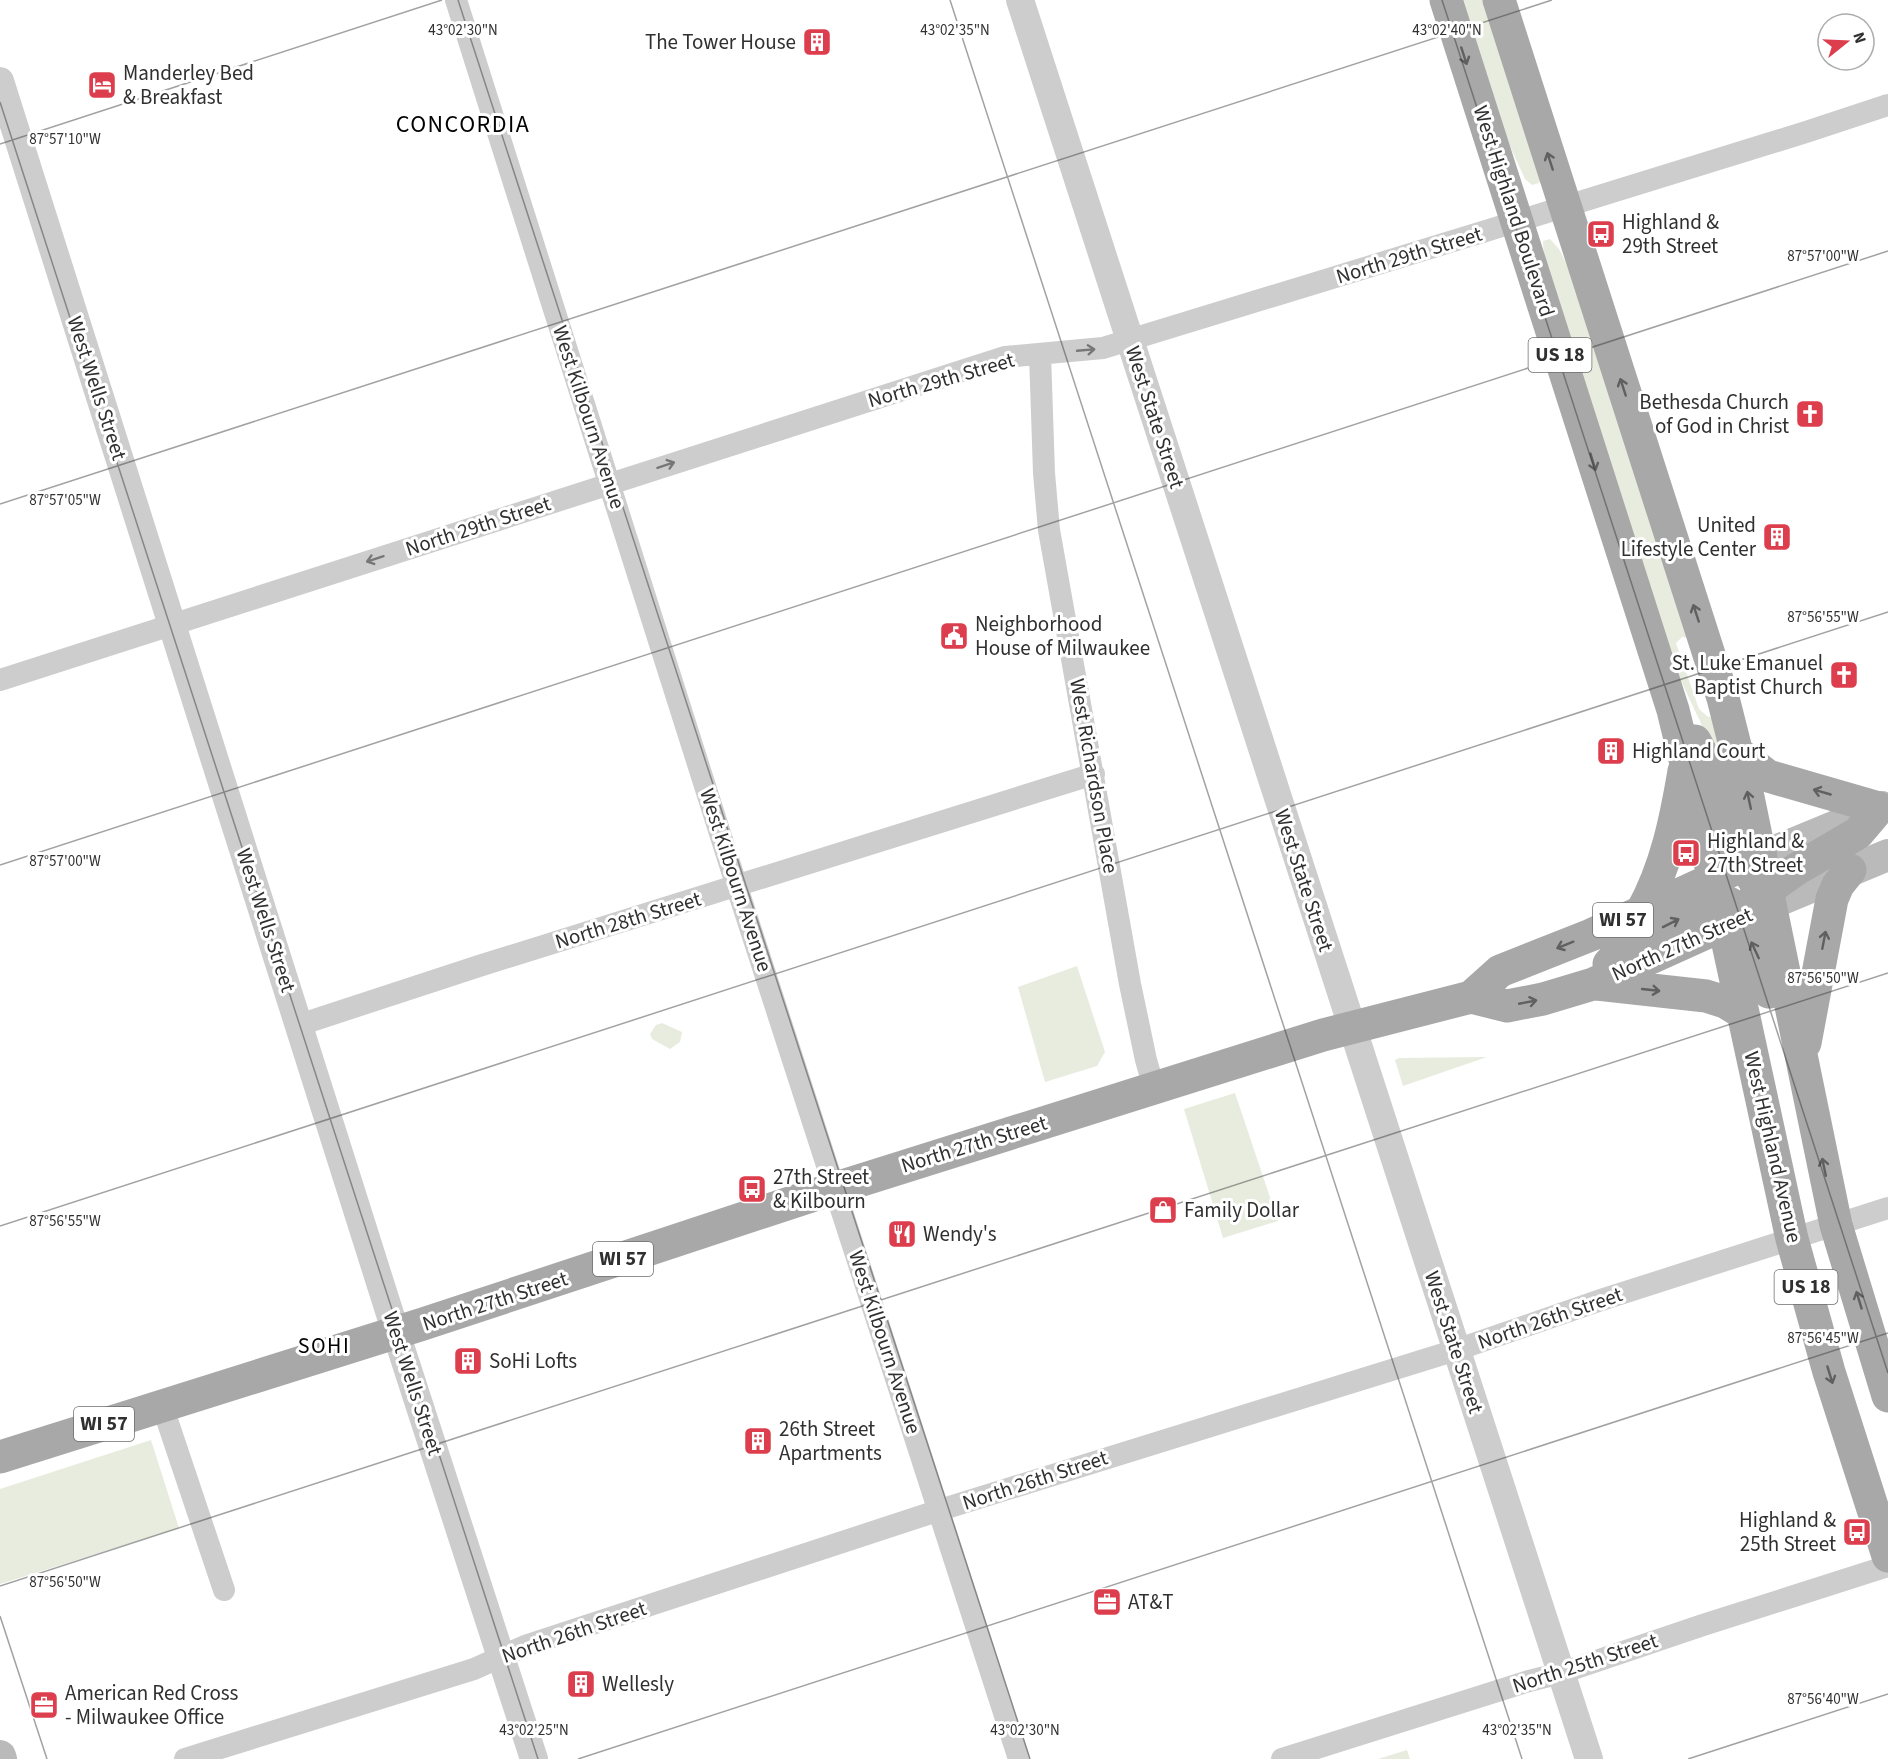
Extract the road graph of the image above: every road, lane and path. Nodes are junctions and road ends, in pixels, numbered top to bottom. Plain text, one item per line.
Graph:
1 (456, 0) edge
2 (1020, 0) edge
3 (1446, 0) edge
4 (1499, 0) edge
5 (0, 81) edge
6 (1888, 105) edge
7 (1565, 206) junction
8 (1518, 221) junction
9 (1130, 339) junction
10 (1040, 354) junction
11 (610, 483) junction
12 (172, 625) junction
13 (0, 680) edge
14 (1673, 711) junction
15 (1738, 753) junction
16 (1685, 760) junction
17 (1094, 774) junction
18 (1883, 806) edge
19 (1888, 855) edge
20 (1850, 870) junction
21 (1759, 881) junction
22 (737, 887) junction
23 (1725, 903) junction
24 (1642, 911) junction
25 (1593, 984) junction
26 (1471, 997) junction
27 (1743, 1012) junction
28 (299, 1025) junction
29 (1352, 1028) junction
30 (1802, 1060) junction
31 (1154, 1088) junction
32 (835, 1188) junction
33 (1888, 1208) edge
34 (1836, 1225) junction
35 (1792, 1239) junction
36 (396, 1333) junction
37 (1456, 1350) junction
38 (1888, 1396) edge
39 (162, 1405) junction
40 (0, 1457) edge
41 (940, 1510) junction
42 (1888, 1556) edge
43 (1888, 1566) edge
44 (224, 1590) dead end
45 (500, 1658) junction
46 (1561, 1673) junction
47 (185, 1759) edge
48 (534, 1759) edge
49 (1019, 1759) edge
50 (1282, 1759) edge
51 (1589, 1759) edge

1 - 11 street, West Kilbourn Avenue
2 - 9 street, West State Street
3 -> 8 main road, West Highland Boulevard / US 18
7 -> 4 main road, US 18
5 - 12 street, West Wells Street
6 - 7 street, North 29th Street
7 - 8 street, North 29th Street
15 -> 7 main road, US 18
8 - 9 street, North 29th Street
8 -> 14 main road, West Highland Boulevard / US 18
10 -> 9 street, North 29th Street
9 - 29 street, West State Street
11 -> 10 street, North 29th Street
10 - 17 street, West Richardson Place
11 -> 12 street, North 29th Street
11 - 22 street, West Kilbourn Avenue
12 - 13 street, North 29th Street
12 - 28 street, West Wells Street
14 - 16 main road, West Highland Boulevard / US 18
14 - 21 main road
18 -> 15 main road
21 -> 15 main road, US 18
16 - 23 main road, West Highland Boulevard / US 18
16 - 24 main road
17 - 22 street, North 28th Street
17 - 31 street, West Richardson Place
18 - 21 main road
19 - 20 main road, North 27th Street
20 - 21 main road, North 27th Street
30 -> 20 main road
21 - 23 main road, North 27th Street / WI 57
21 - 23 main road, North 27th Street
21 - 30 main road, West Highland Avenue / US 18
22 - 28 street, North 28th Street
22 - 32 street, West Kilbourn Avenue
23 -> 24 main road, North 27th Street / WI 57
23 - 25 main road, North 27th Street
23 - 27 main road, West Highland Boulevard / US 18
30 -> 23 main road
24 -> 26 main road, North 27th Street / WI 57
26 -> 25 main road, North 27th Street / WI 57
25 -> 27 main road, WI 57
26 - 29 main road, North 27th Street / WI 57
27 - 35 main road, West Highland Avenue / US 18
28 - 36 street, West Wells Street
29 - 31 main road, North 27th Street / WI 57
29 - 37 street, West State Street
34 -> 30 main road, West Highland Avenue / US 18
31 - 32 main road, North 27th Street / WI 57
32 - 36 main road, North 27th Street / WI 57
32 - 41 street, West Kilbourn Avenue
33 - 34 street, North 26th Street
34 - 35 street, North 26th Street
38 -> 34 main road, West Highland Avenue / US 18
35 - 37 street, North 26th Street
35 -> 42 main road, West Highland Avenue / US 18
36 - 39 main road, North 27th Street / WI 57
36 - 45 street, West Wells Street
37 - 41 street, North 26th Street
37 - 46 street, West State Street
39 - 40 main road, North 27th Street / WI 57
39 - 44 street
41 - 45 street, North 26th Street
41 - 49 street, West Kilbourn Avenue
43 - 46 street, North 25th Street
45 - 47 street, North 26th Street
45 - 48 street, West Wells Street
46 - 50 street, North 25th Street
46 - 51 street, West State Street

